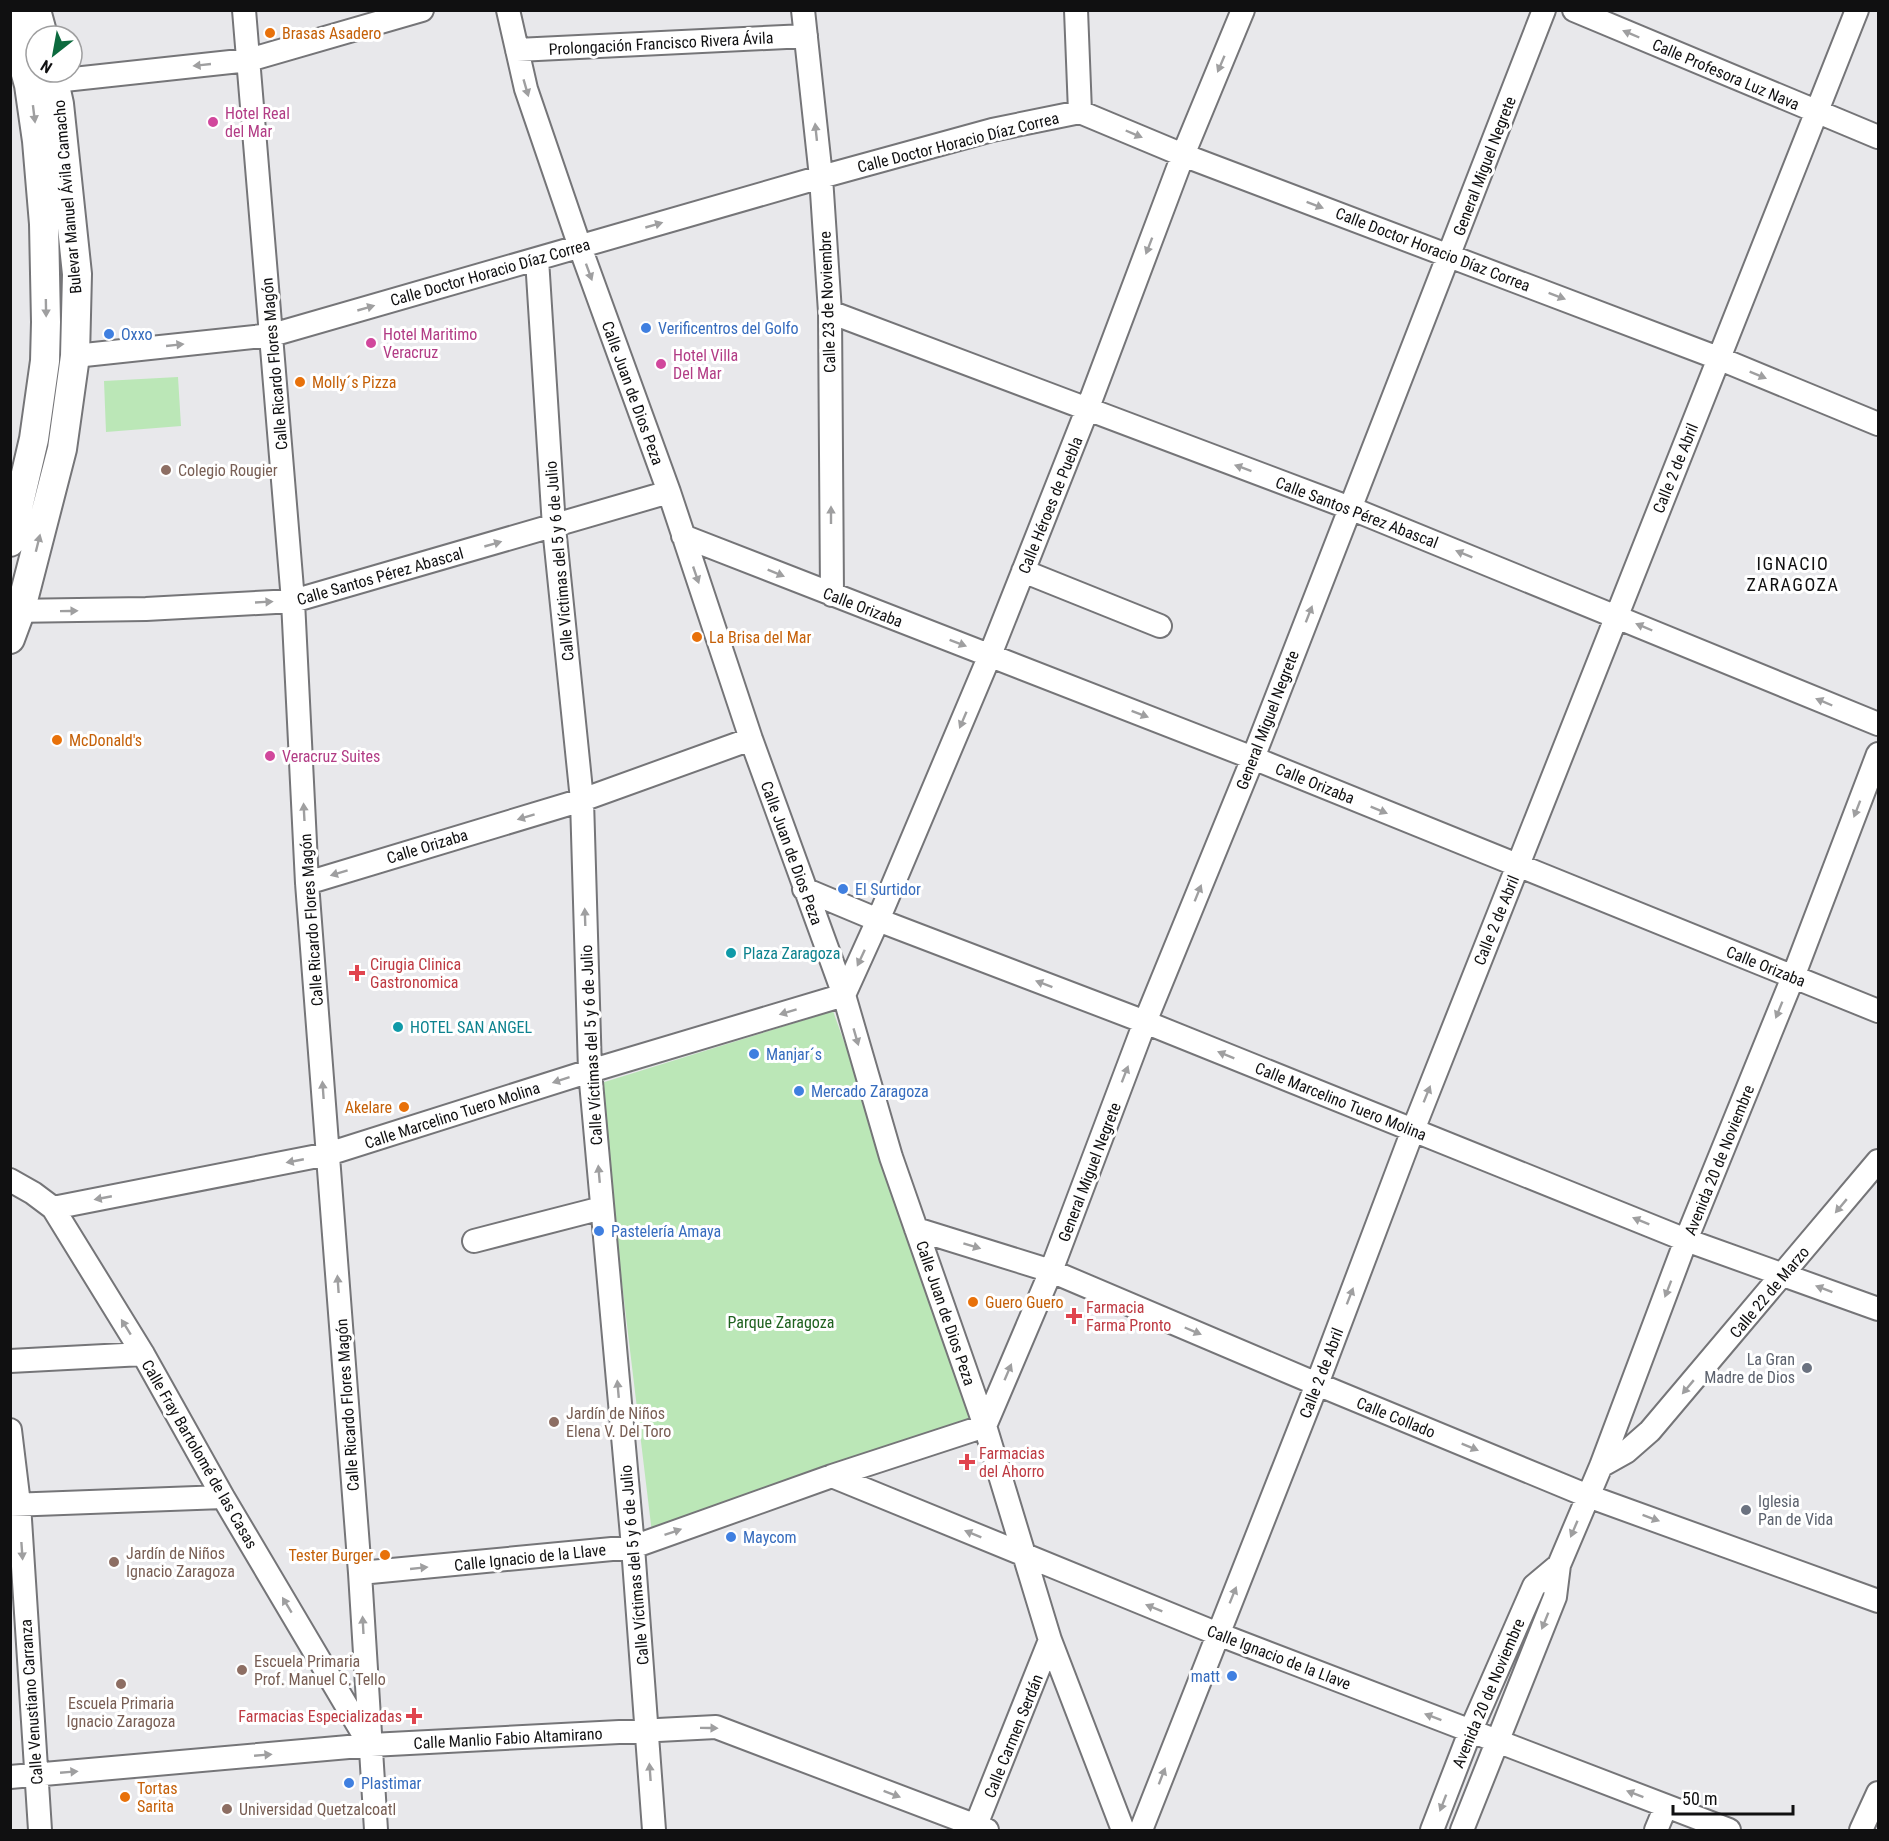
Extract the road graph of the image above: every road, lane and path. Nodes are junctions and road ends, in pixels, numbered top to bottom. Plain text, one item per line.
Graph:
1 (244, 10) edge
2 (422, 10) edge
3 (508, 10) edge
4 (803, 10) edge
5 (1076, 10) edge
6 (1243, 10) edge
7 (1544, 10) edge
8 (1574, 10) edge
9 (1857, 10) edge
10 (10, 16) edge
11 (806, 36) junction
12 (517, 50) junction
13 (249, 60) junction
14 (84, 74) edge
15 (55, 84) edge
16 (1815, 111) junction
17 (1080, 112) junction
18 (1878, 137) edge
19 (1183, 155) junction
20 (821, 177) junction
21 (580, 247) junction
22 (1450, 255) junction
23 (537, 259) junction
24 (830, 312) junction
25 (272, 335) junction
26 (75, 356) junction
27 (1718, 358) junction
28 (1087, 410) junction
29 (1878, 424) edge
30 (669, 492) junction
31 (1350, 508) junction
32 (554, 526) junction
33 (683, 536) junction
34 (10, 542) edge
35 (1023, 571) junction
36 (832, 595) junction
37 (293, 601) junction
38 (15, 611) edge
39 (1616, 616) junction
40 (1160, 626) dead end
41 (10, 639) edge
42 (990, 655) junction
43 (1878, 724) edge
44 (751, 739) junction
45 (1878, 754) edge
46 (1253, 758) junction
47 (582, 800) junction
48 (1517, 866) junction
49 (307, 883) junction
50 (804, 889) junction
51 (878, 920) junction
52 (1793, 977) junction
53 (844, 995) junction
54 (1878, 1011) edge
55 (1145, 1022) junction
56 (590, 1071) junction
57 (1413, 1130) junction
58 (328, 1154) junction
59 (1878, 1161) edge
60 (10, 1180) edge
61 (53, 1208) junction
62 (602, 1208) junction
63 (916, 1229) junction
64 (1686, 1240) junction
65 (474, 1241) dead end
66 (1051, 1271) junction
67 (1785, 1274) junction
68 (1878, 1309) edge
69 (143, 1354) junction
70 (10, 1361) edge
71 (1317, 1384) junction
72 (985, 1426) junction
73 (10, 1430) edge
74 (1601, 1466) junction
75 (832, 1476) junction
76 (1588, 1496) junction
77 (222, 1497) junction
78 (15, 1505) edge
79 (633, 1547) junction
80 (1024, 1554) junction
81 (1559, 1565) junction
82 (360, 1573) junction
83 (1878, 1600) edge
84 (1218, 1634) junction
85 (1050, 1640) junction
86 (648, 1731) junction
87 (1470, 1732) junction
88 (1498, 1742) junction
89 (371, 1746) junction
90 (36, 1775) junction
91 (10, 1777) edge
92 (1878, 1793) edge
93 (1666, 1806) junction
94 (979, 1829) edge
95 (40, 1830) edge
96 (376, 1830) edge
97 (654, 1830) edge
98 (1123, 1830) edge
99 (1141, 1830) edge
100 (1432, 1830) edge
101 (1462, 1830) edge
102 (1656, 1830) edge
103 (1729, 1830) edge
104 (1861, 1830) edge

1 - 13 street, Calle Ricardo Flores Magón
2 - 13 street
3 - 12 street, Calle Juan de Dios Peza
4 - 11 street, Calle 23 de Noviembre
5 - 17 street
6 -> 19 street, Calle Héroes de Puebla
7 - 22 street, General Miguel Negrete
16 -> 8 street, Calle Profesora Luz Nava
9 - 16 street, Calle 2 de Abril
10 -> 34 main road, Bulevar Manuel Ávila Camacho
11 - 12 street, Prolongación Francisco Rivera Ávila
20 -> 11 street, Calle 23 de Noviembre
12 -> 21 street, Calle Juan de Dios Peza
13 -> 14 street
13 - 25 street, Calle Ricardo Flores Magón
15 - 26 main road, Bulevar Manuel Ávila Camacho
16 - 18 street, Calle Profesora Luz Nava
16 - 27 street, Calle 2 de Abril
17 -> 19 street, Calle Doctor Horacio Díaz Correa
17 - 20 street, Calle Doctor Horacio Díaz Correa
19 -> 22 street, Calle Doctor Horacio Díaz Correa
19 -> 28 street, Calle Héroes de Puebla
21 -> 20 street, Calle Doctor Horacio Díaz Correa
20 - 24 street, Calle 23 de Noviembre
21 - 23 street, Calle Doctor Horacio Díaz Correa
21 -> 30 street, Calle Juan de Dios Peza
22 -> 27 street, Calle Doctor Horacio Díaz Correa
22 - 31 street, General Miguel Negrete
25 -> 23 street, Calle Doctor Horacio Díaz Correa
23 - 32 street, Calle Víctimas del 5 y 6 de Julio
24 - 28 street, Calle Santos Pérez Abascal
36 -> 24 street, Calle 23 de Noviembre
26 -> 25 street, Calle Doctor Horacio Díaz Correa
25 - 37 street, Calle Ricardo Flores Magón
38 -> 26 main road, Bulevar Manuel Ávila Camacho
27 -> 29 street, Calle Doctor Horacio Díaz Correa
27 - 39 street, Calle 2 de Abril
31 -> 28 street, Calle Santos Pérez Abascal
28 - 35 street, Calle Héroes de Puebla
30 - 32 street, Calle Santos Pérez Abascal
30 - 33 street, Calle Juan de Dios Peza
39 -> 31 street, Calle Santos Pérez Abascal
46 -> 31 street, General Miguel Negrete
37 -> 32 street, Calle Santos Pérez Abascal
32 - 47 street, Calle Víctimas del 5 y 6 de Julio
33 -> 36 street, Calle Orizaba
33 -> 44 street, Calle Juan de Dios Peza
35 - 40 street
35 - 42 street, Calle Héroes de Puebla
36 -> 42 street, Calle Orizaba
38 -> 37 street, Calle Santos Pérez Abascal
49 -> 37 street, Calle Ricardo Flores Magón
38 - 41 main road, Bulevar Manuel Ávila Camacho
43 -> 39 street, Calle Santos Pérez Abascal
39 - 48 street, Calle 2 de Abril
42 -> 46 street, Calle Orizaba
42 -> 51 street, Calle Héroes de Puebla
44 - 47 street, Calle Orizaba
44 - 50 street, Calle Juan de Dios Peza
45 -> 52 street, Avenida 20 de Noviembre
46 -> 48 street, Calle Orizaba
55 -> 46 street, General Miguel Negrete
47 -> 49 street, Calle Orizaba
56 -> 47 street, Calle Víctimas del 5 y 6 de Julio
48 - 52 street, Calle Orizaba
57 -> 48 street, Calle 2 de Abril
58 -> 49 street, Calle Ricardo Flores Magón
50 - 51 street, Calle Marcelino Tuero Molina
50 - 53 street, Calle Juan de Dios Peza
51 -> 53 street, Calle Héroes de Puebla
55 -> 51 street, Calle Marcelino Tuero Molina
52 - 54 street, Calle Orizaba
52 -> 64 street, Avenida 20 de Noviembre
53 -> 56 street, Calle Marcelino Tuero Molina
53 -> 63 street, Calle Juan de Dios Peza
57 -> 55 street, Calle Marcelino Tuero Molina
66 -> 55 street, General Miguel Negrete
56 -> 58 street, Calle Marcelino Tuero Molina
62 -> 56 street, Calle Víctimas del 5 y 6 de Julio
64 -> 57 street, Calle Marcelino Tuero Molina
71 -> 57 street, Calle 2 de Abril
58 -> 61 street, Calle Marcelino Tuero Molina
82 -> 58 street, Calle Ricardo Flores Magón
59 -> 67 street, Calle 22 de Marzo
60 - 61 street, Calle Fray Bartolomé de las Casas
69 -> 61 street, Calle Fray Bartolomé de las Casas
62 - 65 street
79 -> 62 street, Calle Víctimas del 5 y 6 de Julio
63 -> 66 street, Calle Collado
63 - 72 street, Calle Juan de Dios Peza
64 - 67 street, Calle Marcelino Tuero Molina
64 -> 74 street, Avenida 20 de Noviembre
66 -> 71 street, Calle Collado
72 -> 66 street, General Miguel Negrete
68 -> 67 street, Calle Marcelino Tuero Molina
67 -> 74 street, Calle 22 de Marzo
69 - 70 street
69 - 77 street, Calle Fray Bartolomé de las Casas
71 -> 76 street, Calle Collado
84 -> 71 street, Calle 2 de Abril
72 - 75 street, Calle Ignacio de la Llave
72 - 80 street, Calle Juan de Dios Peza
73 - 78 street, Calle Venustiano Carranza
74 - 76 street, Avenida 20 de Noviembre
79 -> 75 street, Calle Ignacio de la Llave
80 -> 75 street, Calle Ignacio de la Llave
76 -> 81 street, Avenida 20 de Noviembre
76 -> 83 street, Calle Collado
77 - 78 street
89 -> 77 street, Calle Fray Bartolomé de las Casas
78 -> 90 street, Calle Venustiano Carranza
82 -> 79 street, Calle Ignacio de la Llave
79 - 86 street, Calle Víctimas del 5 y 6 de Julio
84 -> 80 street, Calle Ignacio de la Llave
80 - 85 street, Calle Juan de Dios Peza
81 - 87 street, Avenida 20 de Noviembre
81 -> 88 street, Avenida 20 de Noviembre
89 -> 82 street, Calle Ricardo Flores Magón
87 -> 84 street, Calle Ignacio de la Llave
99 -> 84 street, Calle 2 de Abril
85 - 94 street, Calle Carmen Serdán
85 - 98 street, Calle Juan de Dios Peza
86 - 89 street, Calle Manlio Fabio Altamirano
86 -> 94 street, Calle Manlio Fabio Altamirano
97 -> 86 street, Calle Víctimas del 5 y 6 de Julio
87 - 88 street, Calle Ignacio de la Llave
87 -> 100 street, Avenida 20 de Noviembre
93 -> 88 street, Calle Ignacio de la Llave
88 - 101 street, Avenida 20 de Noviembre
90 -> 89 street, Calle Manlio Fabio Altamirano
89 - 96 street, Calle Ricardo Flores Magón
90 - 91 street, Calle Manlio Fabio Altamirano
90 - 95 street, Calle Venustiano Carranza
92 - 104 street
93 - 102 street
93 - 103 street, Calle Ignacio de la Llave

